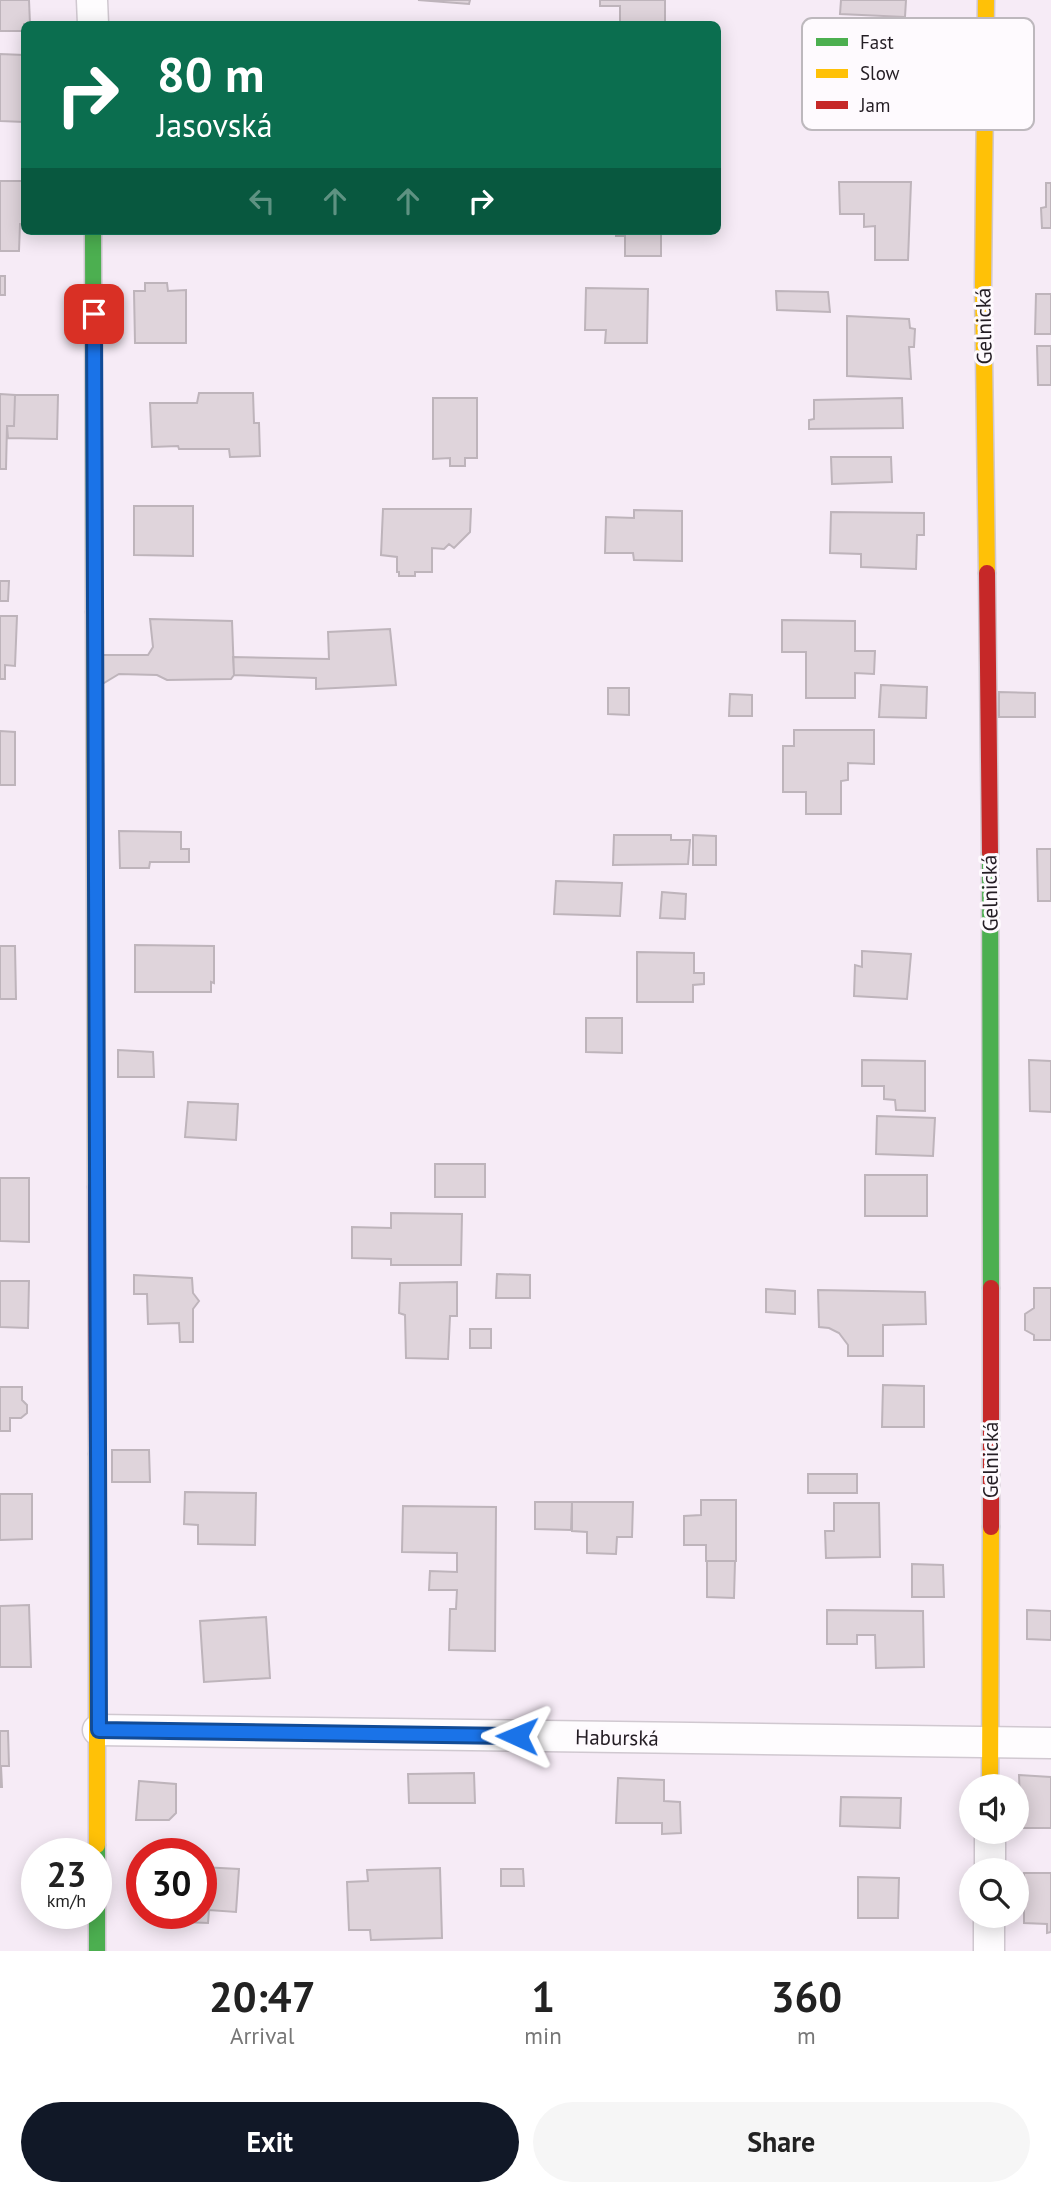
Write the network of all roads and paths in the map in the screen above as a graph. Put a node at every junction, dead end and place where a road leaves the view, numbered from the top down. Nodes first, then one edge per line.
1 (92, 0) edge
2 (986, 0) edge
3 (986, 18) edge
4 (93, 21) edge
5 (985, 130) edge
6 (93, 235) edge
7 (99, 1730) junction
8 (990, 1743) junction
9 (1051, 1743) edge
10 (990, 1774) edge
11 (989, 1928) edge
12 (97, 1951) edge
13 (989, 1951) edge

1 - 4 street
2 - 3 street, Gelnická
5 - 8 street, Gelnická
6 - 7 street
7 - 8 street, Haburská
7 - 12 street
8 - 9 street, Haburská
8 - 10 street, Gelnická
11 - 13 street

